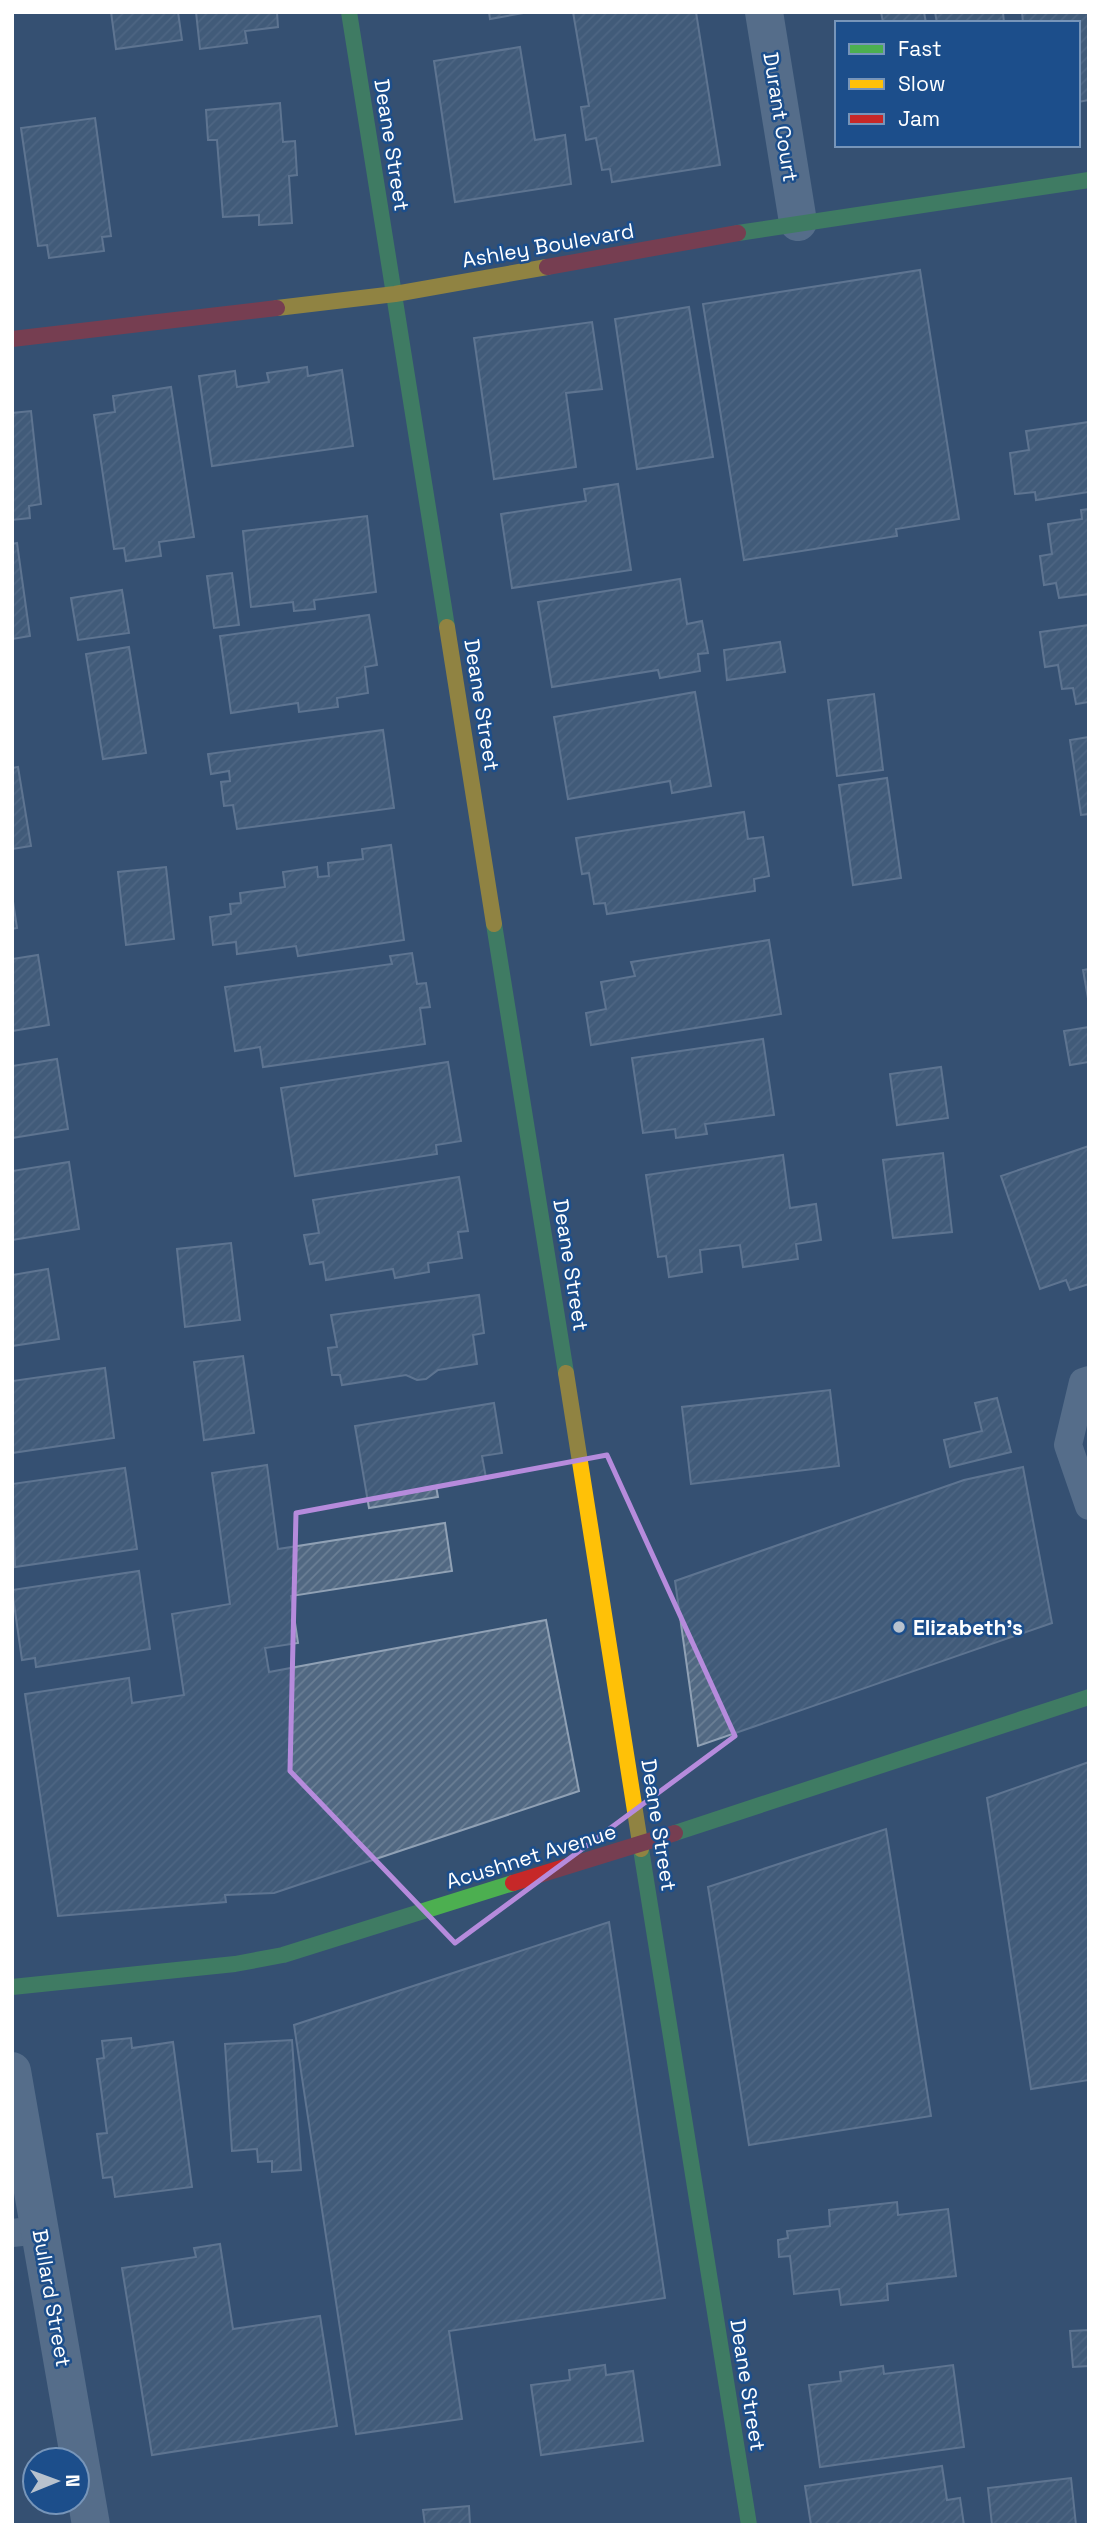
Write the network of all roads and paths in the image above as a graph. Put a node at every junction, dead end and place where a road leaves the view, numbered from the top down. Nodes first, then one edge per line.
1 (349, 12) edge
2 (764, 12) edge
3 (1089, 180) edge
4 (798, 222) junction
5 (395, 294) junction
6 (12, 340) edge
7 (1089, 1380) edge
8 (1089, 1506) edge
9 (1089, 1697) edge
10 (641, 1844) junction
11 (12, 1987) edge
12 (12, 2071) edge
13 (26, 2232) edge
14 (91, 2525) edge
15 (749, 2525) edge

1 - 5 main road, Deane Street
2 - 4 street, Durant Court
3 - 4 main road, Ashley Boulevard
4 - 5 main road, Ashley Boulevard
5 - 6 main road, Ashley Boulevard
5 - 10 main road, Deane Street
7 - 8 lane
9 - 10 main road, Acushnet Avenue
10 - 11 main road, Acushnet Avenue
10 - 15 main road, Deane Street
12 - 13 street, Bullard Street
13 - 14 street, Bullard Street

